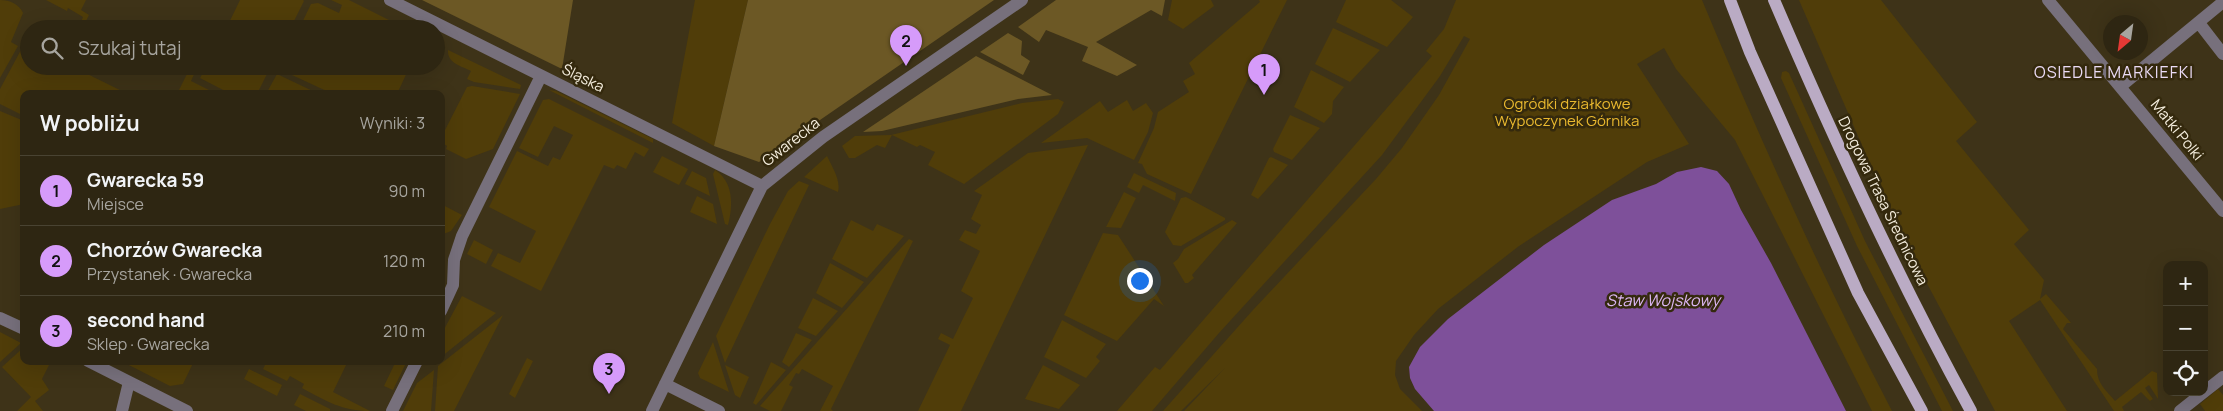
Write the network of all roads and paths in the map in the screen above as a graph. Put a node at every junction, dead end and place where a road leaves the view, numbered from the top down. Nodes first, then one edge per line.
1 (390, 0) edge
2 (1022, 0) edge
3 (1730, 0) edge
4 (1774, 0) edge
5 (2048, 0) edge
6 (2223, 2) edge
7 (430, 20) edge
8 (2199, 22) junction
9 (445, 28) edge
10 (2223, 54) edge
11 (541, 76) junction
12 (2121, 86) junction
13 (762, 186) junction
14 (2223, 211) edge
15 (445, 303) edge
16 (0, 318) edge
17 (20, 328) edge
18 (96, 365) edge
19 (415, 365) edge
20 (2223, 377) edge
21 (129, 382) junction
22 (665, 384) junction
23 (2208, 389) edge
24 (2199, 396) edge
25 (184, 409) edge
26 (122, 411) edge
27 (392, 411) edge
28 (652, 411) edge
29 (719, 411) edge
30 (1922, 411) edge
31 (1971, 411) edge
32 (2180, 411) edge

1 - 7 street, Śląska
2 - 13 street, Gwarecka
3 - 30 main road
4 - 31 main road, Drogowa Trasa Średnicowa
5 - 12 street, Matki Polki
6 - 8 street
8 - 10 street
8 - 12 street
9 - 11 street, Śląska
11 - 13 street, Śląska
11 - 15 street
12 - 14 street, Matki Polki
13 - 22 street, Gwarecka
16 - 17 street
18 - 21 street
19 - 27 street
20 - 23 street
21 - 25 street
21 - 26 street
22 - 28 street, Gwarecka
22 - 29 street
24 - 32 street

